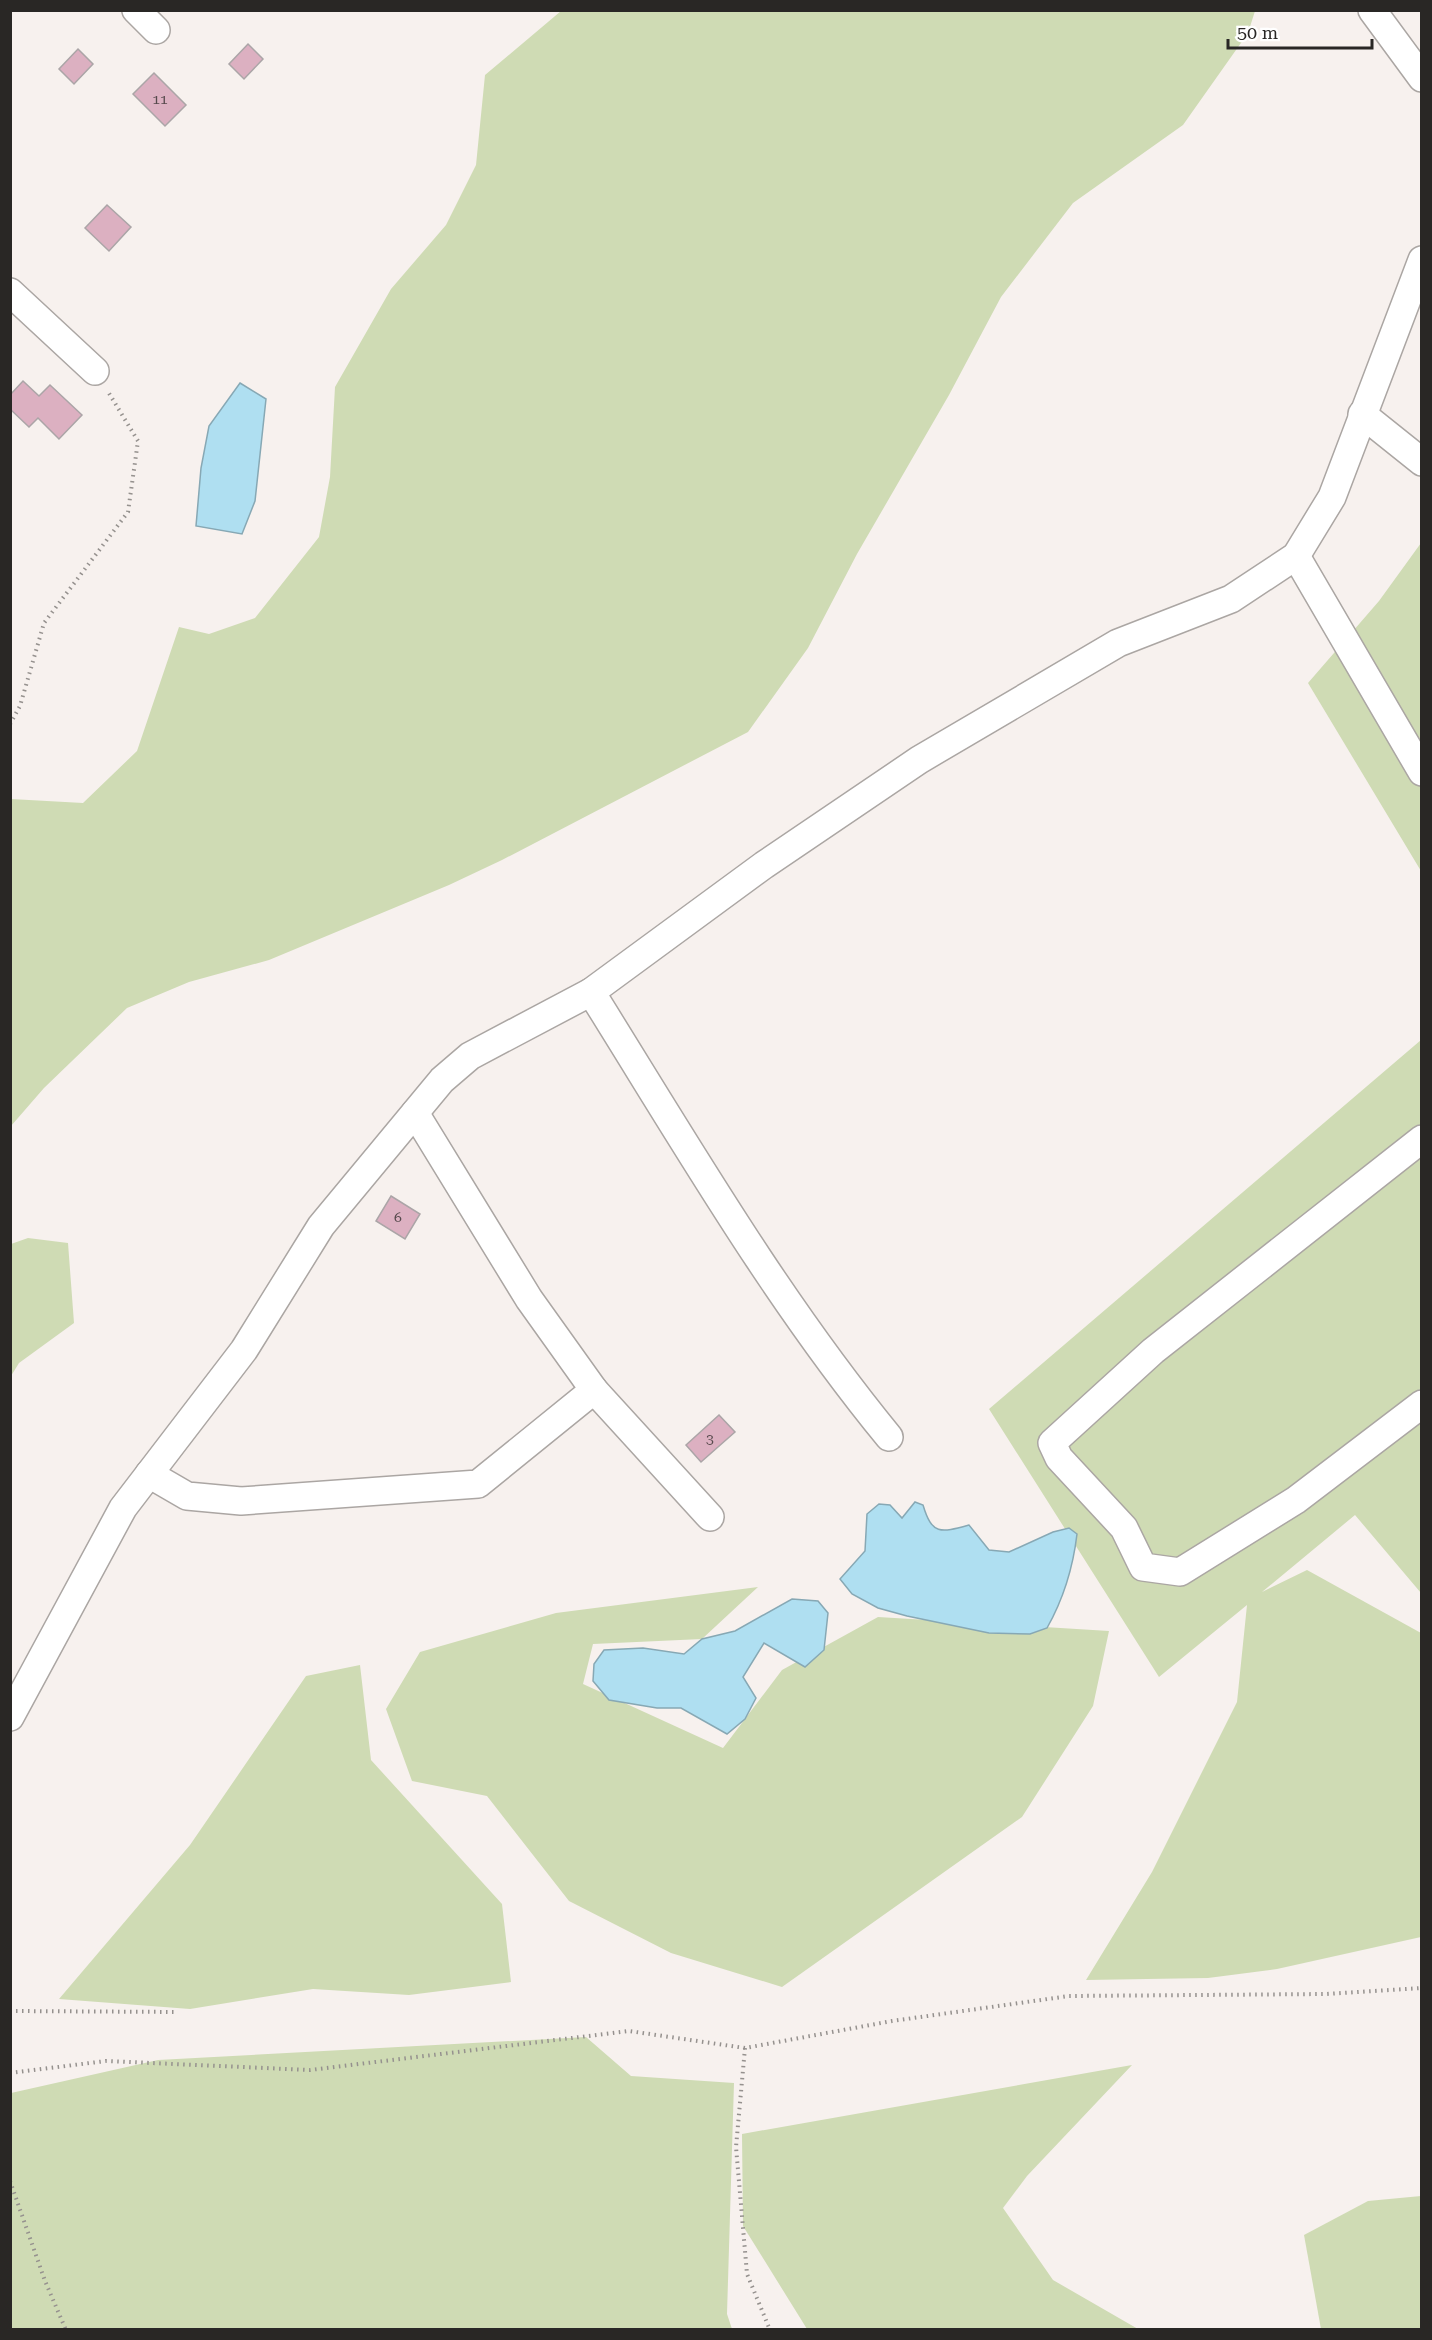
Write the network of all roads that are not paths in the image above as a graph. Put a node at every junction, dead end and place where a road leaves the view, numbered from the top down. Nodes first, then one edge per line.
1 (136, 10) edge
2 (1372, 10) edge
3 (156, 30) dead end
4 (1422, 78) edge
5 (1422, 260) edge
6 (10, 292) edge
7 (95, 371) road end
8 (1362, 414) junction
9 (1422, 462) edge
10 (1296, 556) junction
11 (1422, 772) edge
12 (591, 992) junction
13 (416, 1113) junction
14 (1422, 1139) edge
15 (594, 1390) junction
16 (1422, 1404) edge
17 (889, 1437) dead end
18 (149, 1474) junction
19 (710, 1517) dead end
20 (10, 1717) edge

1 - 3 street
2 - 4 street
5 - 8 street
6 - 7 street
8 - 9 street
8 - 10 street
10 - 11 street
10 - 12 street
12 - 13 street
12 - 17 street
13 - 15 street
13 - 18 street
14 - 16 street
15 - 18 street
15 - 19 street
18 - 20 street

